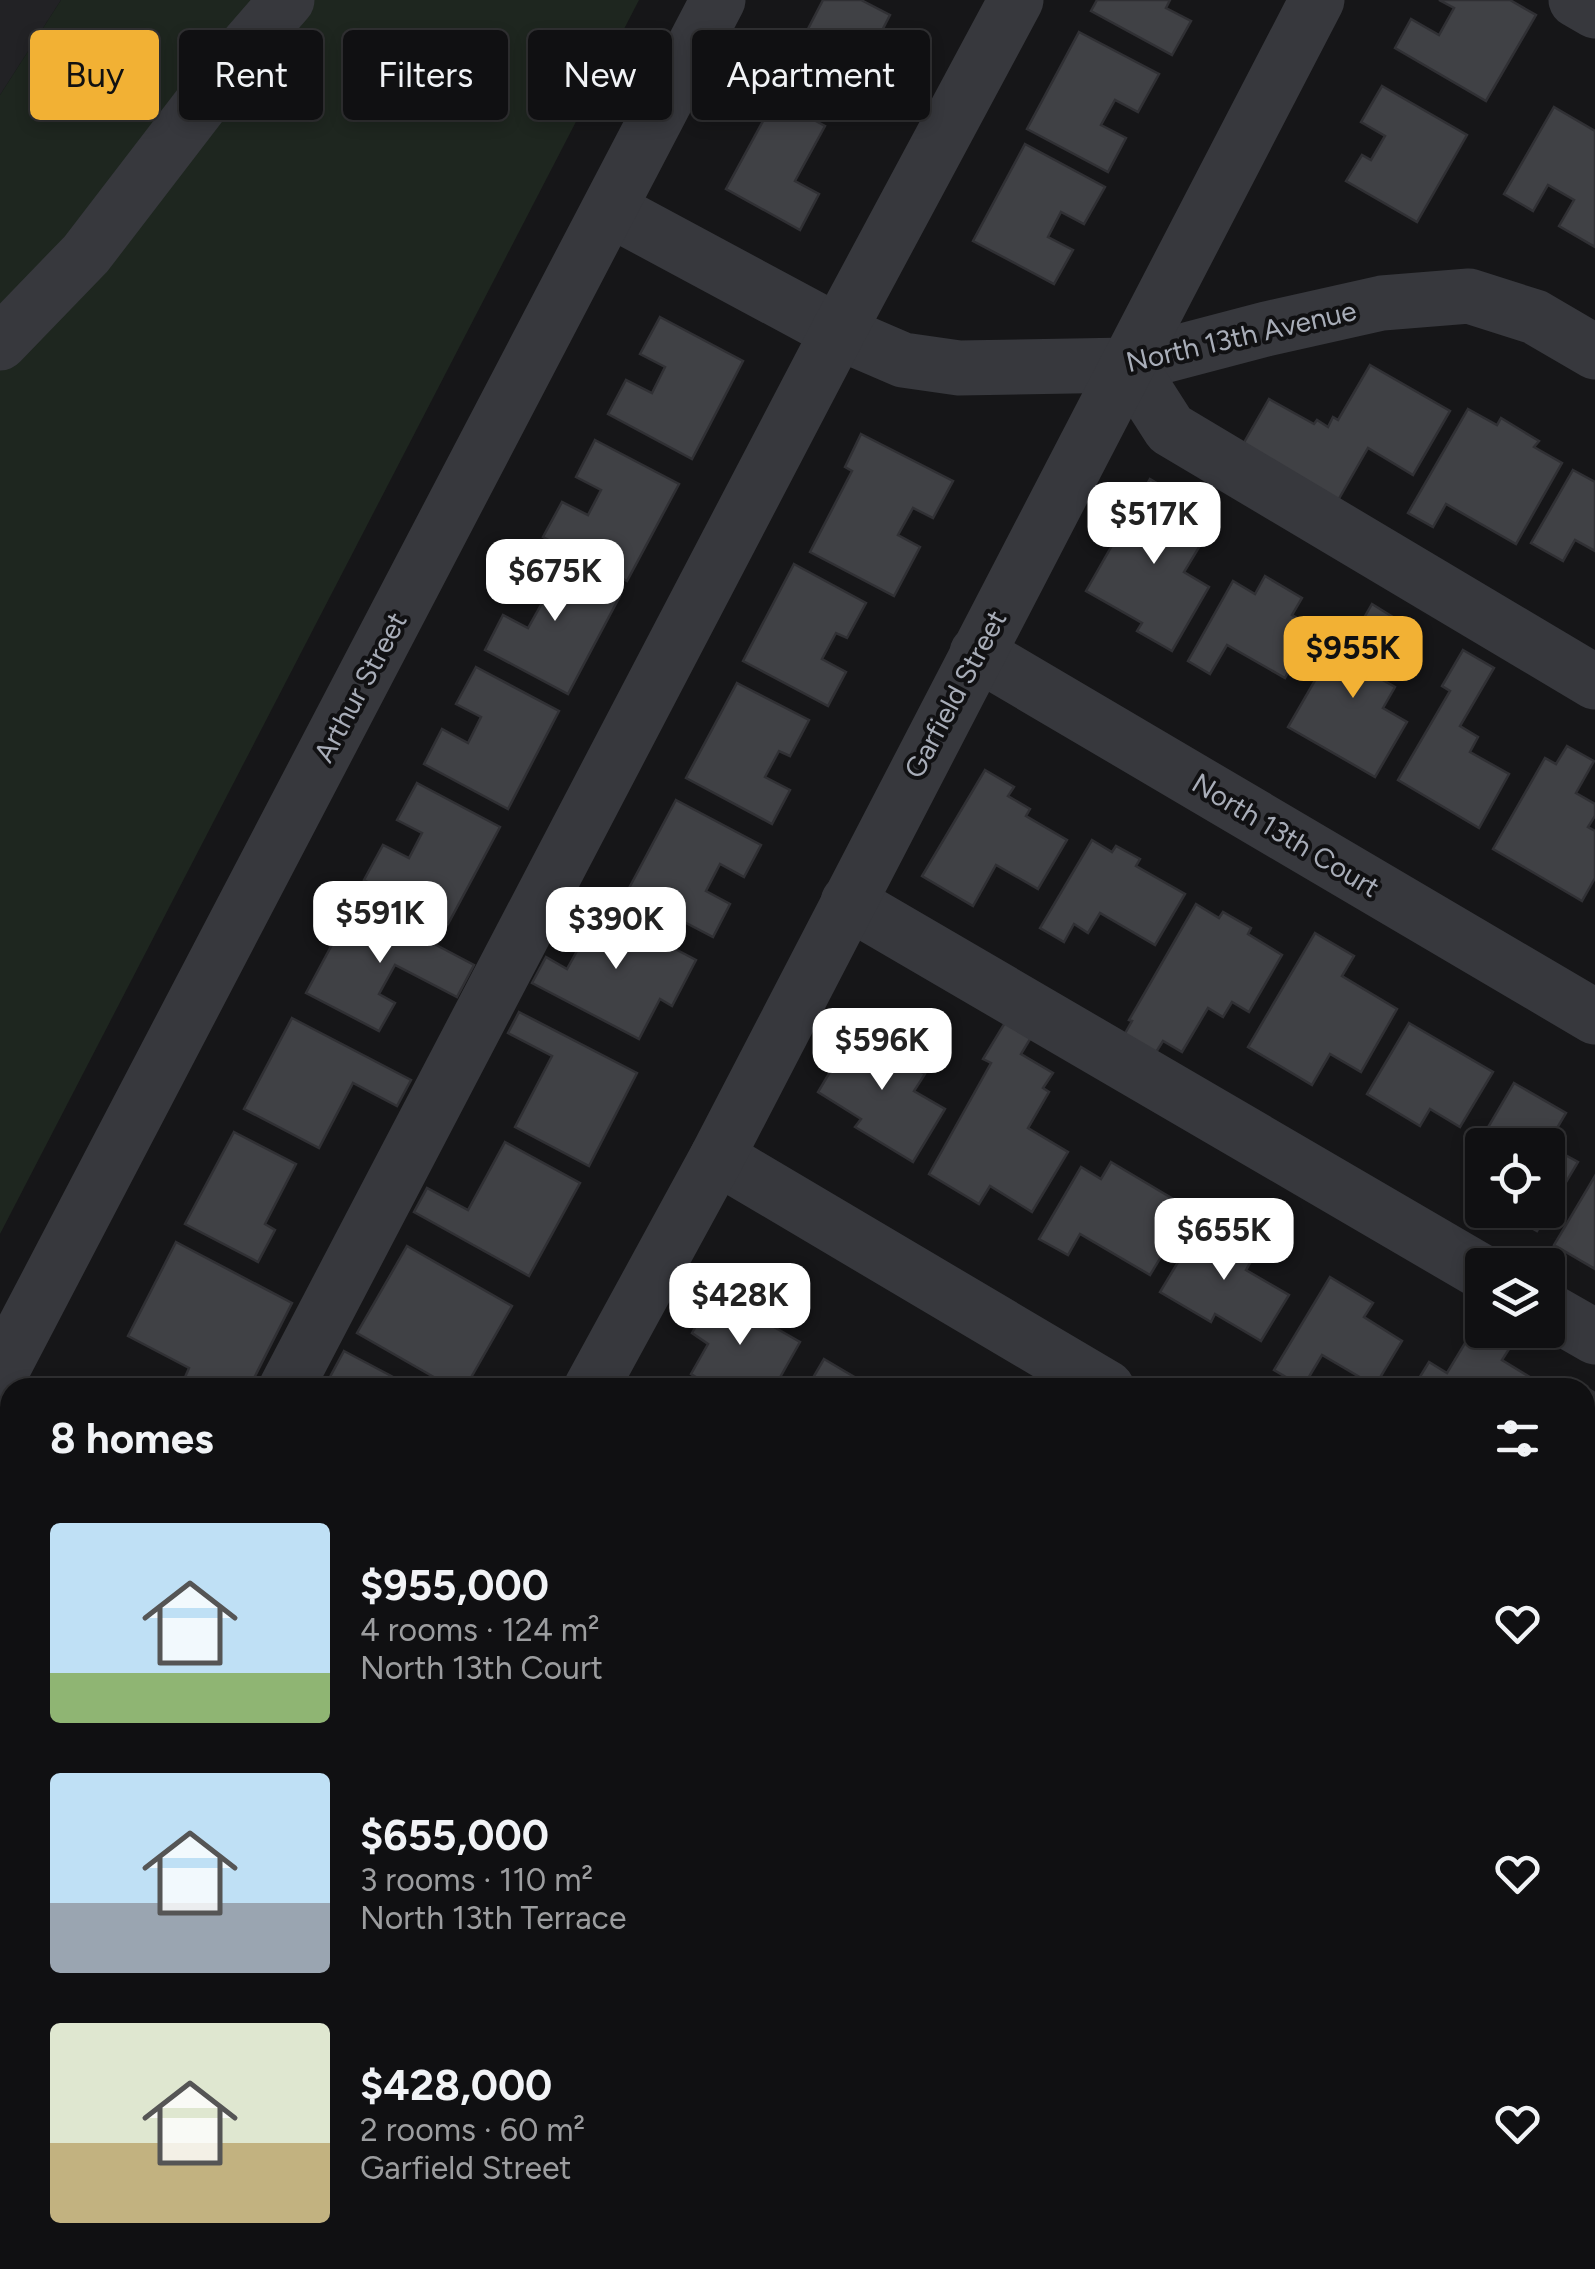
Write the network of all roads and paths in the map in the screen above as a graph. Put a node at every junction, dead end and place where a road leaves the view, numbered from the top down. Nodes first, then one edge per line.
1 (287, 0) edge
2 (718, 0) edge
3 (1016, 0) edge
4 (1317, 0) edge
5 (1576, 0) edge
6 (1595, 11) edge
7 (611, 210) junction
8 (838, 332) junction
9 (0, 343) edge
10 (1595, 352) edge
11 (1128, 365) junction
12 (977, 653) junction
13 (1595, 682) edge
14 (848, 902) junction
15 (1595, 1017) edge
16 (716, 1156) junction
17 (1465, 1262) edge
18 (1565, 1320) edge
19 (1595, 1337) edge
20 (0, 1374) edge
21 (291, 1378) edge
22 (596, 1378) edge
23 (1090, 1378) edge

1 - 9 street
2 - 7 street, Arthur Street
3 - 8 street
4 - 11 street, Garfield Street
5 - 6 street
7 - 8 street, North 13th Avenue
7 - 20 street, Arthur Street
8 - 11 street, North 13th Avenue
8 - 21 street
10 - 11 street, North 13th Avenue
11 - 12 street, Garfield Street
11 - 13 street
12 - 14 street, Garfield Street
12 - 15 street, North 13th Court
14 - 16 street, Garfield Street
14 - 17 street
16 - 22 street, Garfield Street
16 - 23 street
18 - 19 street

